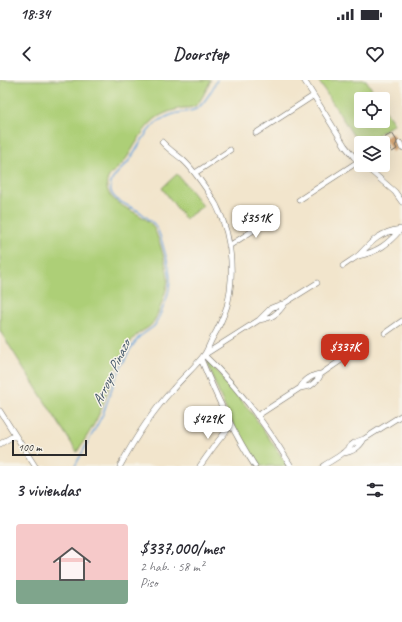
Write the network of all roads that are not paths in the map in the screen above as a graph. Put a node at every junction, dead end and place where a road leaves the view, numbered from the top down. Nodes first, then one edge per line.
1 (304, 80) edge
2 (313, 96) junction
3 (256, 134) dead end
4 (162, 142) dead end
5 (230, 150) dead end
6 (354, 156) edge
7 (354, 166) edge
8 (372, 172) edge
9 (195, 173) junction
10 (299, 200) dead end
11 (402, 202) edge
12 (274, 217) dead end
13 (401, 228) edge
14 (229, 246) junction
15 (358, 256) junction
16 (343, 266) dead end
17 (318, 283) dead end
18 (402, 321) edge
19 (385, 332) dead end
20 (359, 348) dead end
21 (202, 357) junction
22 (0, 411) edge
23 (402, 415) edge
24 (257, 416) junction
25 (231, 426) junction
26 (15, 434) junction
27 (0, 444) edge
28 (35, 466) edge
29 (120, 466) edge
30 (200, 466) edge
31 (255, 466) edge
32 (291, 466) edge
33 (323, 466) edge

1 - 2 street
2 - 3 street
2 - 6 street
4 - 9 street
5 - 9 street
7 - 10 street
8 - 11 street
9 - 14 street
12 - 14 street
13 - 15 street
13 - 15 street
14 - 21 street
15 - 16 street
17 - 21 street
18 - 19 street
20 - 24 street
21 - 24 street
21 - 25 street
21 - 29 street
22 - 26 street
23 - 33 street
24 - 32 street
25 - 30 street
25 - 31 street
26 - 27 street
26 - 28 street

